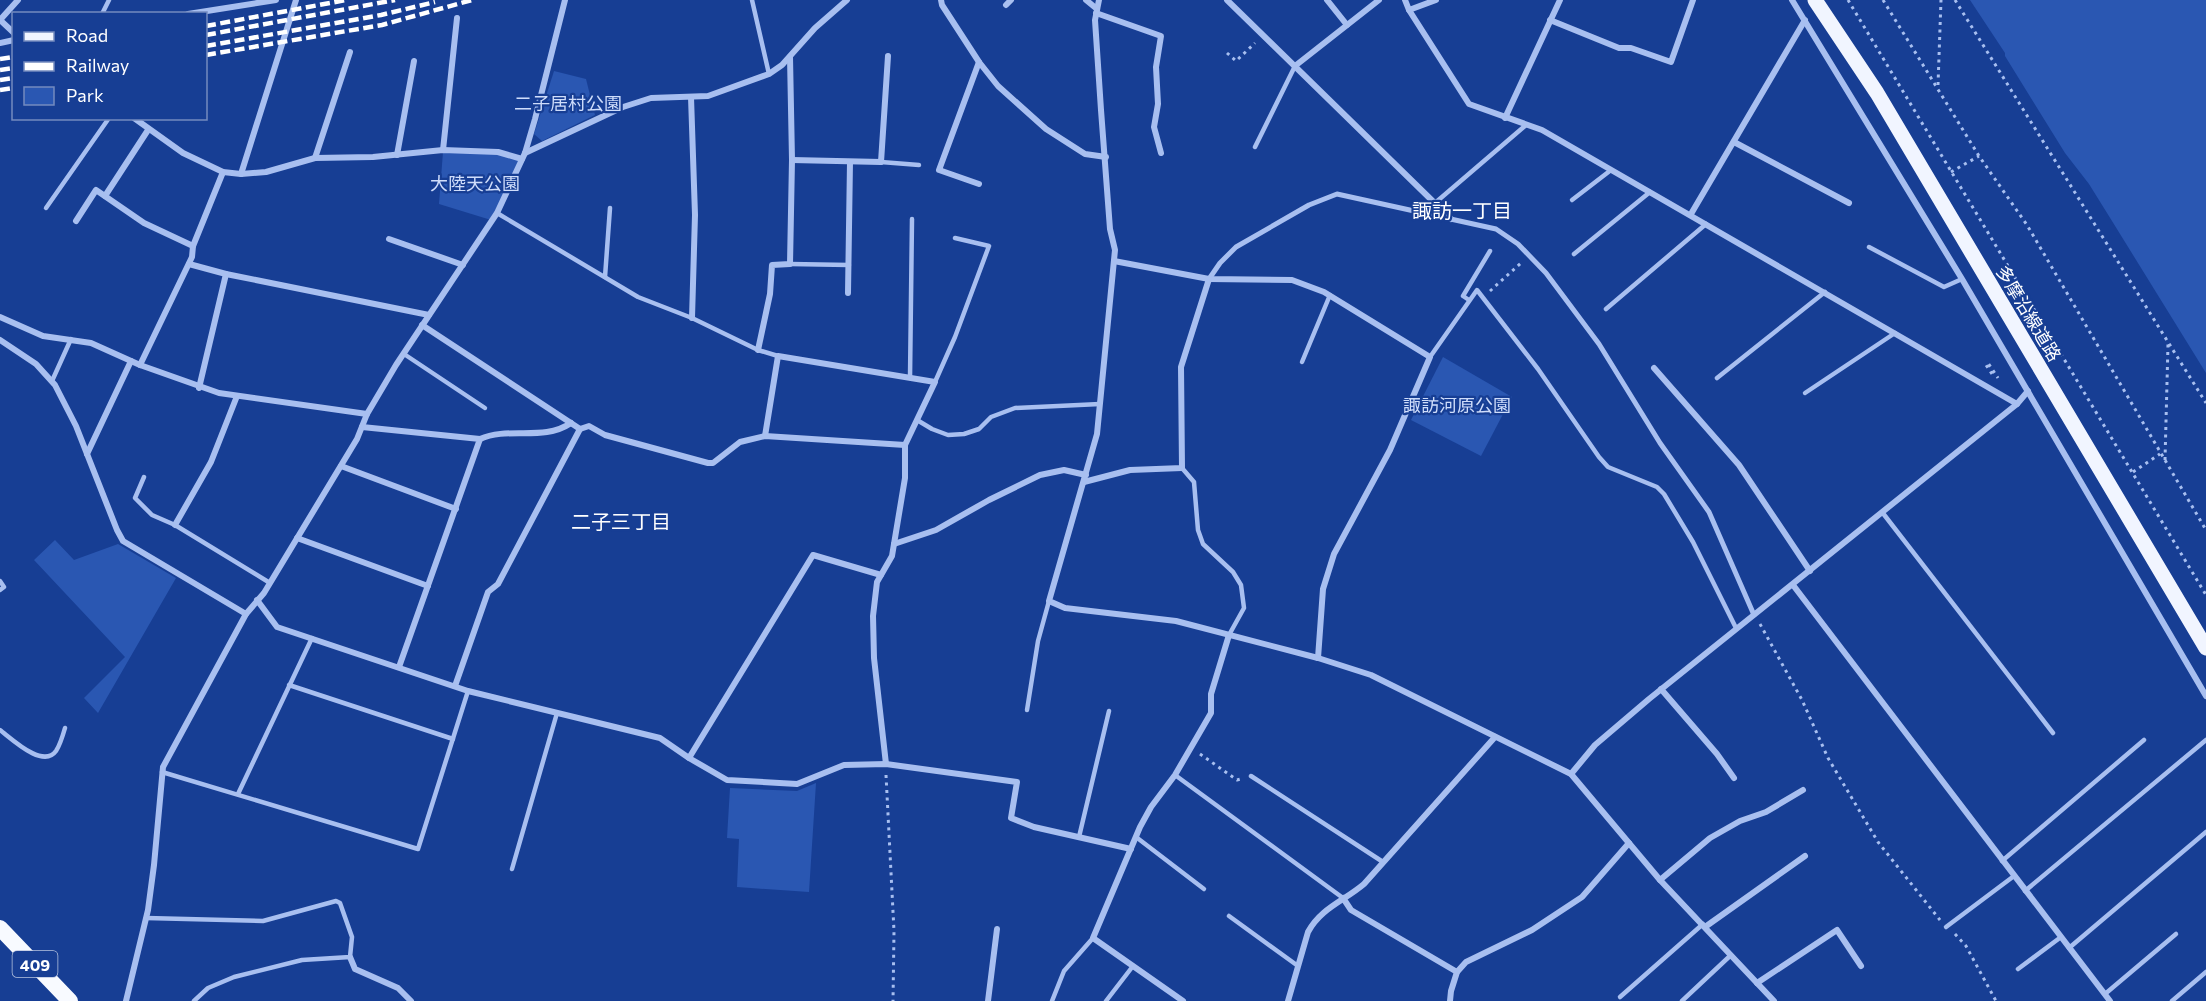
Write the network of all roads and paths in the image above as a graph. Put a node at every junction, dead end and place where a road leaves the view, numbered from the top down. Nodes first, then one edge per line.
1 (18, 0) edge
2 (276, 0) edge
3 (296, 0) edge
4 (565, 0) edge
5 (752, 0) edge
6 (847, 0) edge
7 (941, 0) edge
8 (1086, 0) edge
9 (1099, 0) edge
10 (1227, 0) edge
11 (1327, 0) edge
12 (1378, 0) edge
13 (1405, 0) edge
14 (1436, 0) edge
15 (1560, 0) edge
16 (1693, 0) edge
17 (1792, 0) edge
18 (1815, 0) edge
19 (1848, 0) edge
20 (1883, 0) edge
21 (1941, 0) edge
22 (1955, 0) edge
23 (1409, 10) junction
24 (1096, 11) junction
25 (201, 12) edge
26 (457, 18) dead end
27 (0, 20) edge
28 (1550, 20) junction
29 (1805, 20) junction
30 (1347, 24) junction
31 (12, 31) edge
32 (1263, 35) junction
33 (350, 52) dead end
34 (1227, 53) dead end
35 (888, 56) dead end
36 (790, 57) junction
37 (414, 61) dead end
38 (979, 62) junction
39 (1294, 66) junction
40 (769, 74) junction
41 (1937, 87) junction
42 (692, 97) junction
43 (1505, 118) junction
44 (108, 120) edge
45 (136, 120) edge
46 (1526, 125) junction
47 (148, 130) junction
48 (1734, 142) junction
49 (1255, 147) dead end
50 (443, 150) junction
51 (1161, 153) dead end
52 (397, 155) junction
53 (523, 156) junction
54 (1979, 156) junction
55 (1106, 157) junction
56 (315, 158) junction
57 (792, 160) junction
58 (850, 162) junction
59 (881, 162) junction
60 (920, 165) dead end
61 (1611, 170) junction
62 (224, 172) junction
63 (1951, 172) junction
64 (241, 174) junction
65 (979, 184) dead end
66 (1650, 192) junction
67 (105, 196) junction
68 (1572, 201) dead end
69 (1435, 203) junction
70 (1849, 203) dead end
71 (46, 208) dead end
72 (610, 208) dead end
73 (497, 213) junction
74 (1691, 214) junction
75 (912, 219) dead end
76 (1451, 219) junction
77 (76, 221) dead end
78 (1706, 224) junction
79 (955, 238) dead end
80 (389, 239) dead end
81 (193, 246) junction
82 (1869, 247) dead end
83 (1490, 251) dead end
84 (1574, 254) dead end
85 (1529, 255) junction
86 (1114, 261) junction
87 (189, 264) junction
88 (790, 264) junction
89 (463, 265) junction
90 (849, 265) junction
91 (226, 274) junction
92 (605, 277) junction
93 (1209, 279) junction
94 (1962, 279) junction
95 (1825, 292) junction
96 (848, 293) dead end
97 (1330, 295) junction
98 (1483, 297) junction
99 (1469, 300) junction
100 (1606, 309) dead end
101 (429, 315) junction
102 (0, 317) edge
103 (692, 318) junction
104 (422, 325) junction
105 (2044, 325) junction
106 (2037, 330) dead end
107 (1895, 333) junction
108 (71, 339) junction
109 (0, 340) edge
110 (2168, 342) junction
111 (758, 350) junction
112 (404, 354) junction
113 (778, 356) junction
114 (1430, 357) junction
115 (131, 361) junction
116 (1302, 362) dead end
117 (140, 365) junction
118 (1654, 368) dead end
119 (910, 378) junction
120 (1717, 378) dead end
121 (52, 381) junction
122 (935, 382) junction
123 (199, 388) junction
124 (2028, 391) junction
125 (1805, 393) dead end
126 (237, 396) junction
127 (2206, 403) edge
128 (1100, 404) junction
129 (2016, 404) junction
130 (485, 408) dead end
131 (368, 414) junction
132 (917, 420) junction
133 (571, 423) junction
134 (362, 427) junction
135 (580, 429) junction
136 (765, 436) junction
137 (480, 439) junction
138 (905, 445) junction
139 (87, 454) junction
140 (2160, 454) junction
141 (2165, 462) junction
142 (341, 466) junction
143 (1182, 468) junction
144 (2133, 472) junction
145 (1086, 475) junction
146 (144, 477) dead end
147 (1084, 482) junction
148 (456, 509) junction
149 (1882, 513) junction
150 (175, 525) junction
151 (2206, 530) edge
152 (297, 538) junction
153 (894, 544) junction
154 (1810, 571) junction
155 (880, 575) junction
156 (0, 581) edge
157 (270, 583) junction
158 (1793, 585) junction
159 (428, 586) junction
160 (0, 590) edge
161 (2206, 595) edge
162 (257, 600) junction
163 (1049, 602) junction
164 (246, 614) junction
165 (1754, 615) junction
166 (1736, 628) junction
167 (1229, 635) junction
168 (312, 638) junction
169 (2206, 648) edge
170 (1318, 658) junction
171 (399, 667) junction
172 (289, 686) junction
173 (455, 686) junction
174 (1661, 689) junction
175 (468, 691) junction
176 (2206, 696) edge
177 (1027, 710) dead end
178 (1109, 711) dead end
179 (557, 713) junction
180 (65, 728) dead end
181 (0, 729) edge
182 (2053, 733) dead end
183 (1496, 737) junction
184 (453, 739) junction
185 (2144, 740) dead end
186 (2206, 740) edge
187 (1191, 748) junction
188 (689, 758) junction
189 (886, 764) junction
190 (162, 772) junction
191 (1571, 774) junction
192 (1175, 775) junction
193 (1251, 776) joint
194 (1734, 778) dead end
195 (1803, 790) dead end
196 (238, 794) junction
197 (2206, 832) edge
198 (1079, 837) junction
199 (1136, 837) junction
200 (1629, 843) junction
201 (1131, 849) junction
202 (1805, 856) dead end
203 (2002, 861) junction
204 (1383, 862) junction
205 (512, 869) dead end
206 (2014, 876) junction
207 (1660, 880) junction
208 (1204, 889) dead end
209 (2025, 891) junction
210 (1342, 898) junction
211 (1229, 916) dead end
212 (146, 918) junction
213 (1703, 925) junction
214 (1946, 927) junction
215 (996, 929) dead end
216 (2176, 934) dead end
217 (2, 935) edge
218 (2061, 937) junction
219 (1093, 938) junction
220 (2069, 948) junction
221 (1731, 955) junction
222 (350, 957) junction
223 (1133, 966) junction
224 (1298, 966) junction
225 (1861, 966) dead end
226 (2018, 969) dead end
227 (1457, 972) junction
228 (2206, 972) edge
229 (1757, 983) junction
230 (2105, 994) junction
231 (1620, 997) dead end
232 (70, 1001) edge
233 (126, 1001) edge
234 (195, 1001) edge
235 (411, 1001) edge
236 (893, 1001) edge
237 (988, 1001) edge
238 (1052, 1001) edge
239 (1106, 1001) edge
240 (1183, 1001) edge
241 (1288, 1001) edge
242 (1450, 1001) edge
243 (1682, 1001) edge
244 (1774, 1001) edge
245 (1996, 1001) edge
246 (2110, 1001) edge
247 (2172, 1001) edge

1 - 27 street
2 - 25 street
3 - 64 street
4 - 53 street
5 - 40 lane
6 - 36 street
7 - 38 street
8 - 24 street
9 - 24 street
10 - 32 street
11 - 30 street
12 - 30 street
13 - 23 street
14 - 23 street
15 - 28 street
16 - 28 street
17 - 29 street
18 - 169 main road, 多摩沿線道路
19 - 63 path
20 - 41 path
21 - 41 path
22 - 110 path
23 - 43 street
24 - 51 street
24 - 55 street
26 - 50 street
27 - 31 street
28 - 43 street
29 - 48 street
29 - 94 street
30 - 39 street
32 - 34 path
32 - 39 street
33 - 56 street
35 - 59 street
36 - 40 street
36 - 57 street
37 - 52 street
38 - 55 street
38 - 65 street
39 - 49 lane
39 - 69 street
40 - 42 street
41 - 54 path
42 - 53 street
42 - 103 street
43 - 46 street
44 - 71 lane
45 - 47 street
46 - 61 street
46 - 69 lane
47 - 62 street
47 - 67 street
48 - 70 street
48 - 74 street
50 - 52 street
50 - 53 street
52 - 56 street
53 - 73 street
54 - 63 path
54 - 140 path
55 - 86 street
56 - 64 street
57 - 58 street
57 - 88 street
58 - 59 street
58 - 90 street
59 - 60 lane
61 - 66 street
61 - 68 lane
62 - 64 street
62 - 81 street
63 - 105 path
66 - 74 street
66 - 84 lane
67 - 77 street
67 - 81 street
69 - 76 street
72 - 92 lane
73 - 89 street
73 - 92 lane
74 - 78 street
75 - 119 lane
76 - 85 street
76 - 93 street
78 - 95 street
78 - 100 lane
79 - 122 lane
80 - 89 street
81 - 87 street
82 - 94 lane
83 - 99 lane
85 - 98 path
85 - 165 street
86 - 93 street
86 - 128 street
87 - 91 street
87 - 117 street
88 - 90 lane
88 - 111 street
89 - 101 street
90 - 96 street
91 - 101 street
91 - 123 street
92 - 103 lane
93 - 97 street
93 - 143 street
94 - 124 street
95 - 107 street
95 - 120 lane
97 - 114 street
97 - 116 lane
98 - 99 lane
98 - 166 lane
99 - 114 lane
101 - 104 street
102 - 108 street
103 - 111 lane
104 - 112 street
104 - 133 street
105 - 106 path
105 - 144 path
107 - 125 lane
107 - 129 street
108 - 115 street
108 - 121 lane
109 - 121 street
110 - 127 path
110 - 141 path
111 - 113 lane
112 - 130 lane
112 - 131 street
113 - 119 street
113 - 136 street
114 - 170 street
115 - 117 street
115 - 139 street
117 - 123 street
118 - 154 street
119 - 122 street
121 - 139 street
122 - 132 street
123 - 126 street
124 - 129 street
124 - 176 street
126 - 131 street
126 - 150 street
128 - 132 lane
128 - 145 street
129 - 149 street
131 - 134 street
132 - 138 street
133 - 135 street
133 - 137 street
134 - 137 street
134 - 142 street
135 - 136 street
135 - 173 street
136 - 138 street
137 - 148 street
138 - 153 street
139 - 164 street
140 - 141 path
140 - 144 path
141 - 151 path
142 - 148 street
142 - 152 street
143 - 147 street
143 - 167 lane
144 - 161 path
145 - 147 street
145 - 153 street
146 - 150 lane
147 - 163 street
148 - 159 street
149 - 154 street
149 - 182 lane
150 - 157 lane
152 - 157 street
152 - 159 street
153 - 155 street
154 - 158 street
155 - 188 street
155 - 189 street
156 - 160 lane
157 - 162 street
158 - 165 street
158 - 203 street
159 - 171 street
162 - 164 street
162 - 168 street
163 - 167 street
163 - 177 lane
164 - 190 street
165 - 166 street
165 - 214 path
166 - 174 street
167 - 170 street
167 - 187 street
168 - 171 street
168 - 172 lane
170 - 183 street
171 - 173 street
172 - 184 lane
172 - 196 lane
173 - 175 street
174 - 191 street
174 - 194 street
175 - 179 street
175 - 184 lane
178 - 198 lane
179 - 188 street
179 - 205 lane
180 - 181 lane
183 - 191 street
183 - 204 street
184 - 196 lane
185 - 203 lane
186 - 209 lane
187 - 192 street
187 - 193 path
188 - 189 street
189 - 198 street
189 - 236 path
190 - 196 lane
190 - 212 street
191 - 200 street
192 - 199 street
192 - 210 lane
193 - 204 lane
195 - 207 street
197 - 220 lane
198 - 201 street
199 - 201 street
199 - 208 lane
200 - 207 street
200 - 227 street
201 - 219 street
202 - 213 street
203 - 206 street
204 - 210 street
206 - 209 street
206 - 214 lane
207 - 213 street
209 - 218 street
210 - 224 street
210 - 227 street
211 - 224 lane
212 - 222 lane
212 - 233 street
213 - 221 street
213 - 231 lane
214 - 245 path
215 - 237 street
216 - 230 lane
217 - 232 highway, 409
218 - 220 street
218 - 226 lane
219 - 223 street
219 - 238 lane
220 - 230 street
221 - 229 street
221 - 243 lane
222 - 234 lane
222 - 235 street
223 - 239 lane
223 - 240 street
224 - 241 street
225 - 229 street
227 - 242 street
228 - 247 lane
229 - 244 street
230 - 246 street

